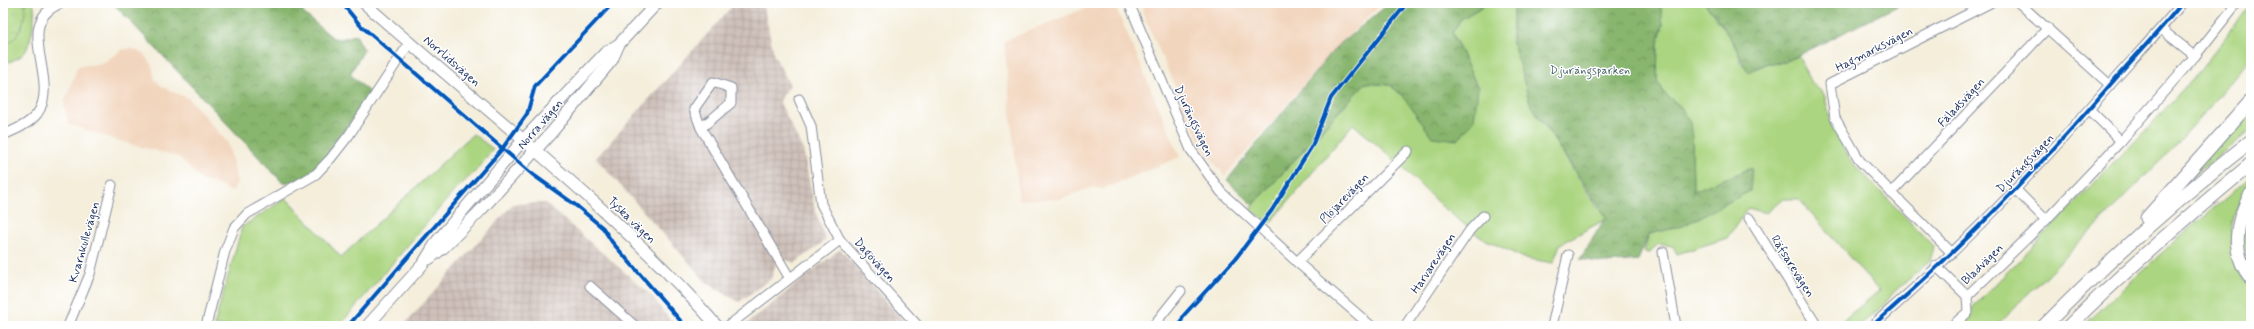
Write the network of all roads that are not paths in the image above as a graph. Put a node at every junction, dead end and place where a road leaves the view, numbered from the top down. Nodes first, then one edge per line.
1 (62, 3) edge
2 (364, 3) edge
3 (657, 3) edge
4 (1129, 3) edge
5 (1990, 3) edge
6 (2019, 3) edge
7 (2182, 3) edge
8 (2236, 3) edge
9 (2048, 28) junction
10 (2161, 29) junction
11 (410, 42) junction
12 (619, 44) junction
13 (2196, 56) junction
14 (2110, 85) junction
15 (799, 99) dead end
16 (2251, 101) edge
17 (2090, 110) junction
18 (701, 128) junction
19 (3, 135) edge
20 (524, 140) junction
21 (2121, 141) junction
22 (2251, 141) edge
23 (535, 150) junction
24 (1408, 151) dead end
25 (2251, 164) edge
26 (112, 185) dead end
27 (2014, 189) junction
28 (1891, 193) junction
29 (2251, 194) edge
30 (1483, 216) dead end
31 (1749, 218) dead end
32 (2046, 220) junction
33 (840, 240) junction
34 (1663, 252) dead end
35 (1951, 252) junction
36 (1568, 255) dead end
37 (1297, 262) junction
38 (423, 264) junction
39 (1936, 266) junction
40 (2094, 276) junction
41 (789, 277) junction
42 (2251, 278) edge
43 (590, 286) dead end
44 (1181, 291) dead end
45 (1966, 296) junction
46 (68, 326) edge
47 (206, 326) edge
48 (367, 326) edge
49 (635, 326) edge
50 (717, 326) edge
51 (728, 326) edge
52 (918, 326) edge
53 (1153, 326) edge
54 (1371, 326) edge
55 (1406, 326) edge
56 (1552, 326) edge
57 (1676, 326) edge
58 (1817, 326) edge
59 (1872, 326) edge
60 (1952, 326) edge
61 (2044, 326) edge
62 (2069, 326) edge

1 - 19 street
2 - 11 main road, Norrlidsvägen
3 - 12 main road, Norra vägen
4 - 37 street, Djurängsvägen
5 - 28 street, Hagmarksvägen
6 - 9 street
7 - 10 street, Djurängsvägen
8 - 13 street, Bladvägen
9 - 14 street
9 - 28 street, Fäladsvägen
10 - 13 street
10 - 14 street, Djurängsvägen
11 - 20 main road, Norrlidsvägen
11 - 47 street
12 - 20 main road, Norra vägen
12 - 23 main road, Norra vägen
13 - 21 street, Bladvägen
14 - 17 street, Djurängsvägen
15 - 33 street
16 - 40 highway
17 - 21 street
17 - 27 street, Djurängsvägen
18 - 18 street
18 - 41 street
20 - 23 main road, Tyska vägen
20 - 38 main road, Norra vägen
21 - 32 street, Bladvägen
22 - 40 highway
23 - 38 main road, Norra vägen
23 - 50 main road, Tyska vägen
24 - 37 street, Plöjarevägen
25 - 62 highway
26 - 46 street, Kvarnkullevägen
27 - 32 street
27 - 35 street, Djurängsvägen
28 - 35 street, Hagmarksvägen
29 - 42 highway
30 - 55 street, Harvarevägen
31 - 58 street, Räfsarevägen
32 - 45 street, Bladvägen
33 - 41 street, Dagövägen
33 - 52 street, Dagövägen
34 - 57 street
35 - 39 street, Djurängsvägen
36 - 56 street
37 - 54 street, Djurängsvägen
38 - 48 main road, Norra vägen
39 - 45 street, Bladvägen
39 - 59 street, Djurängsvägen
40 - 61 highway
41 - 51 street, Dagövägen
43 - 49 street
44 - 53 street
45 - 60 street

